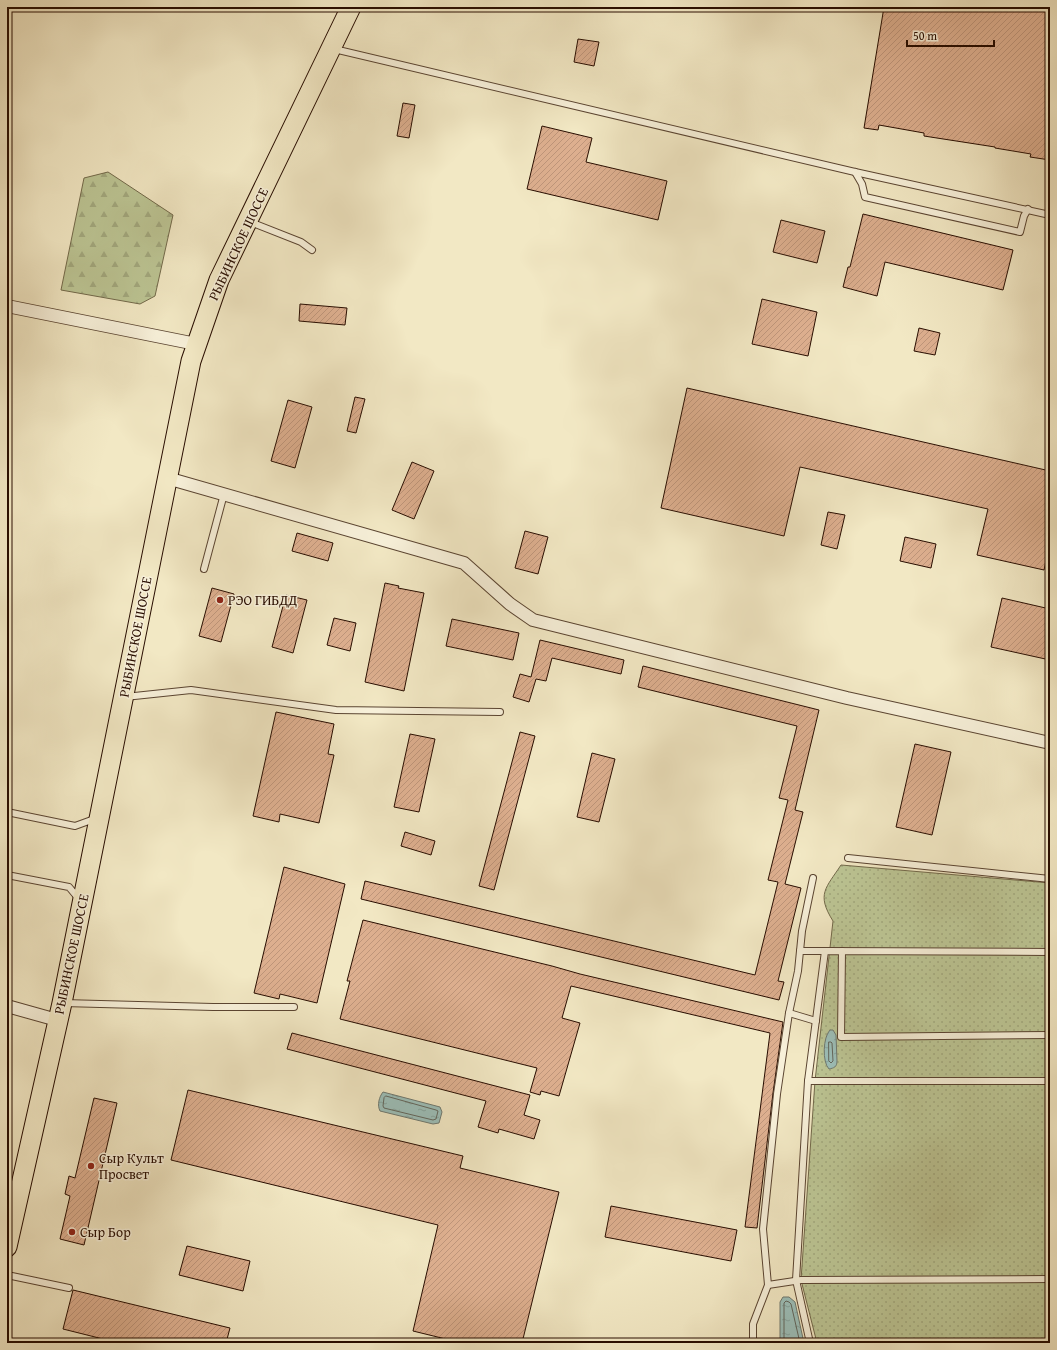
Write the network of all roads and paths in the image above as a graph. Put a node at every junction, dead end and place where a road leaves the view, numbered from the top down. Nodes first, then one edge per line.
1 (351, 7) edge
2 (332, 49) junction
3 (855, 172) junction
4 (1028, 209) junction
5 (1050, 215) edge
6 (246, 221) junction
7 (312, 250) dead end
8 (7, 306) edge
9 (196, 344) junction
10 (167, 478) junction
11 (224, 494) junction
12 (204, 570) dead end
13 (123, 697) junction
14 (500, 712) dead end
15 (1050, 743) edge
16 (7, 812) edge
17 (100, 816) junction
18 (848, 858) dead end
19 (7, 875) edge
20 (813, 878) dead end
21 (1050, 879) edge
22 (82, 903) junction
23 (800, 951) junction
24 (825, 951) junction
25 (842, 951) junction
26 (1050, 952) edge
27 (7, 1006) edge
28 (294, 1007) dead end
29 (60, 1012) junction
30 (789, 1013) junction
31 (816, 1020) junction
32 (1050, 1035) edge
33 (808, 1081) junction
34 (1050, 1081) edge
35 (7, 1248) edge
36 (7, 1275) edge
37 (1050, 1279) edge
38 (796, 1280) junction
39 (768, 1285) junction
40 (69, 1288) dead end
41 (753, 1343) edge
42 (810, 1343) edge

1 - 2 main road, РЫБИНСКОЕ ШОССЕ
2 - 3 lane
2 - 6 main road, РЫБИНСКОЕ ШОССЕ
3 - 4 lane
3 - 4 lane
4 - 5 lane
6 - 7 lane
6 - 9 main road, РЫБИНСКОЕ ШОССЕ
8 - 9 street
9 - 10 main road, РЫБИНСКОЕ ШОССЕ
10 - 11 street
10 - 13 main road, РЫБИНСКОЕ ШОССЕ
11 - 12 lane
11 - 15 street
13 - 14 lane
13 - 17 main road, РЫБИНСКОЕ ШОССЕ
16 - 17 lane
17 - 22 main road, РЫБИНСКОЕ ШОССЕ
18 - 21 lane
19 - 22 lane
20 - 23 lane
22 - 29 main road, РЫБИНСКОЕ ШОССЕ
23 - 24 lane
23 - 30 lane
24 - 25 lane
24 - 31 lane
25 - 26 lane
25 - 32 lane
27 - 29 street
28 - 29 lane
29 - 35 main road, РЫБИНСКОЕ ШОССЕ
30 - 31 lane
30 - 39 lane
31 - 33 lane
33 - 34 lane
33 - 38 lane
36 - 40 lane
37 - 38 lane
38 - 39 lane
38 - 42 lane
39 - 41 lane

